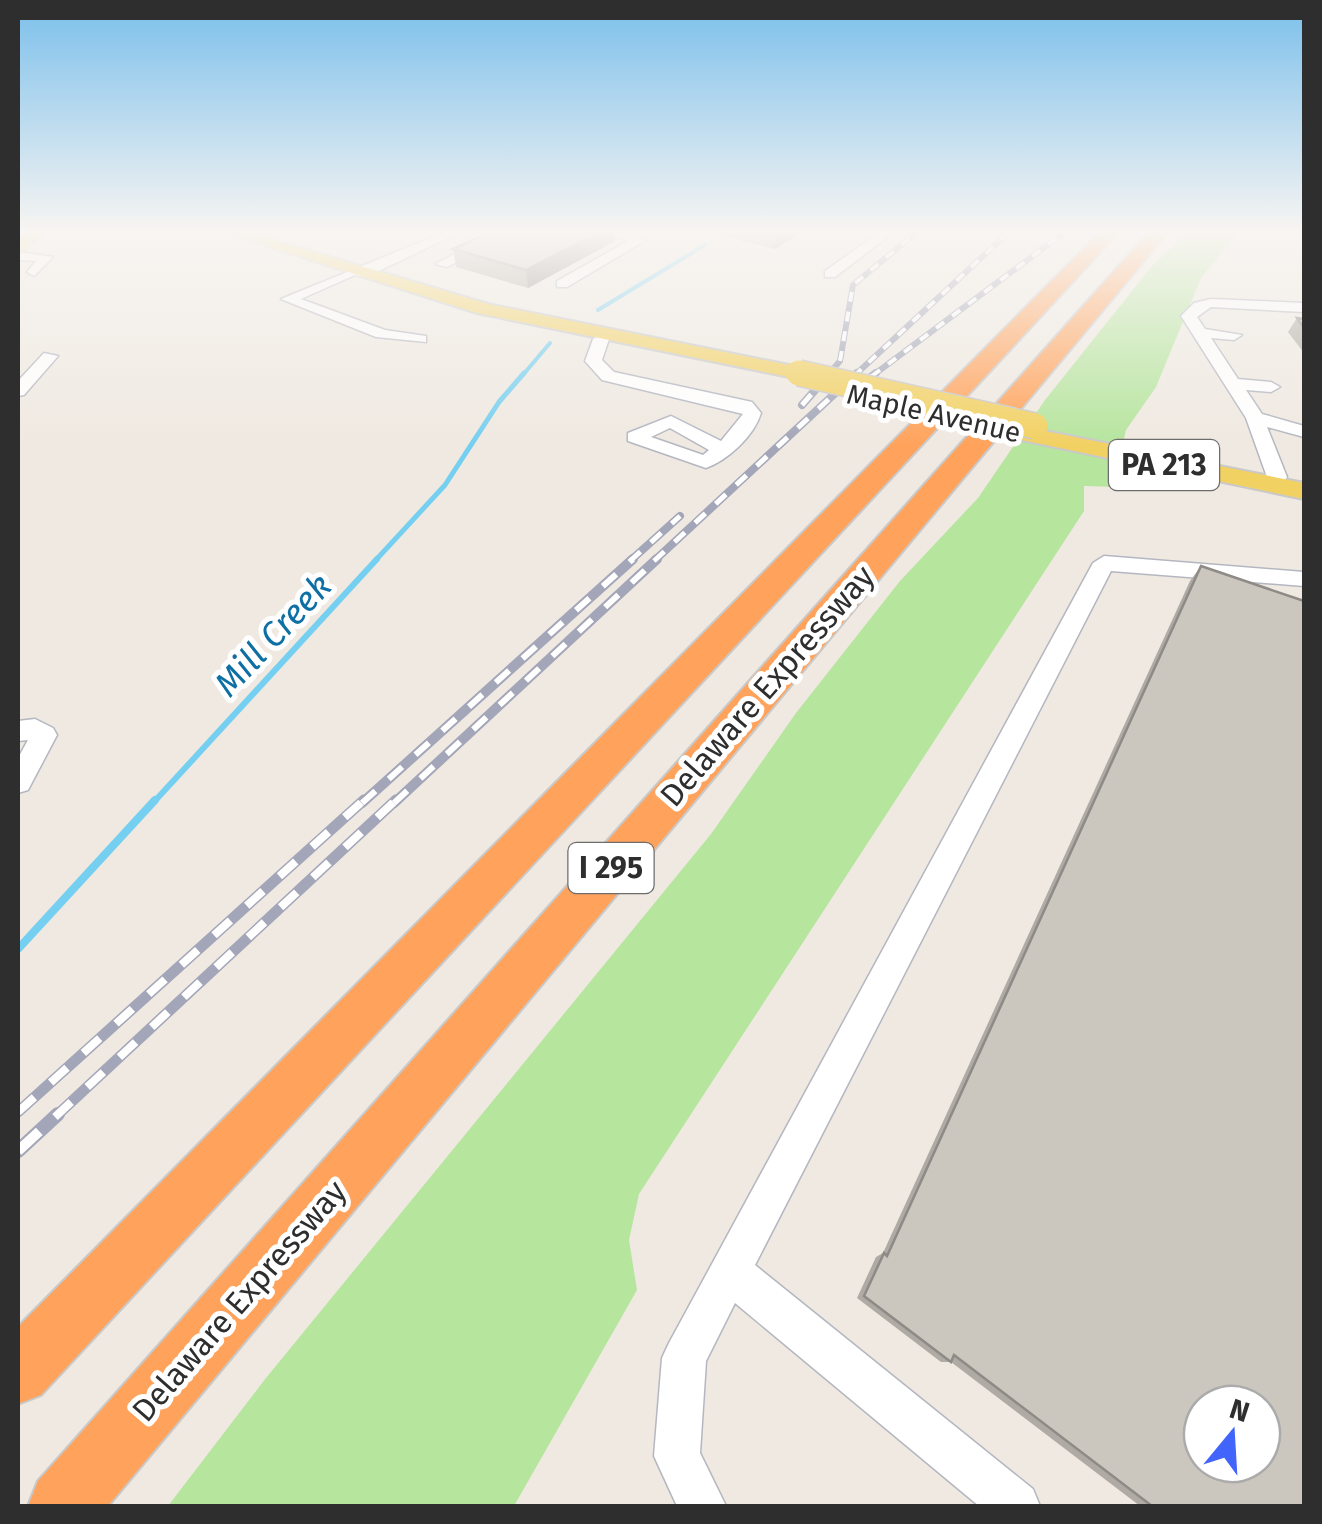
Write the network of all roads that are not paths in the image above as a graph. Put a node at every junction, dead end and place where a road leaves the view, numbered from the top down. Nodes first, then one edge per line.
1 (297, 303) edge
2 (474, 303) edge
3 (1042, 303) edge
4 (1099, 303) edge
5 (1222, 303) edge
6 (1247, 303) edge
7 (1304, 307) edge
8 (566, 327) junction
9 (1200, 333) junction
10 (1234, 335) dead end
11 (420, 339) dead end
12 (601, 339) junction
13 (50, 356) dead end
14 (789, 376) junction
15 (1234, 384) junction
16 (1271, 387) dead end
17 (18, 391) edge
18 (1256, 418) junction
19 (1030, 430) junction
20 (1304, 431) edge
21 (721, 449) dead end
22 (1276, 477) junction
23 (1304, 482) edge
24 (1304, 492) edge
25 (1246, 574) junction
26 (1304, 579) edge
27 (1304, 605) edge
28 (18, 730) edge
29 (18, 782) edge
30 (729, 1271) junction
31 (18, 1372) edge
32 (63, 1506) edge
33 (702, 1506) edge
34 (1016, 1506) edge

1 - 11 street
2 - 8 main road, Maple Avenue / PA 213
3 - 31 highway, Delaware Expressway / I 295
4 - 32 highway, Delaware Expressway / I 295
5 - 9 street
6 - 7 street
8 - 12 main road, Maple Avenue / PA 213
8 - 14 main road, Maple Avenue / PA 213
9 - 10 street
9 - 15 street
12 - 14 main road, Maple Avenue / PA 213
12 - 21 street
13 - 17 street
14 - 19 main road, Maple Avenue / PA 213
15 - 16 street
15 - 18 street
18 - 20 street
18 - 22 street
19 - 22 main road, Maple Avenue / PA 213
19 - 24 main road, Maple Avenue / PA 213
22 - 23 main road, Maple Avenue / PA 213
25 - 26 street
25 - 27 street
25 - 30 street
28 - 29 street
30 - 33 street
30 - 34 street

